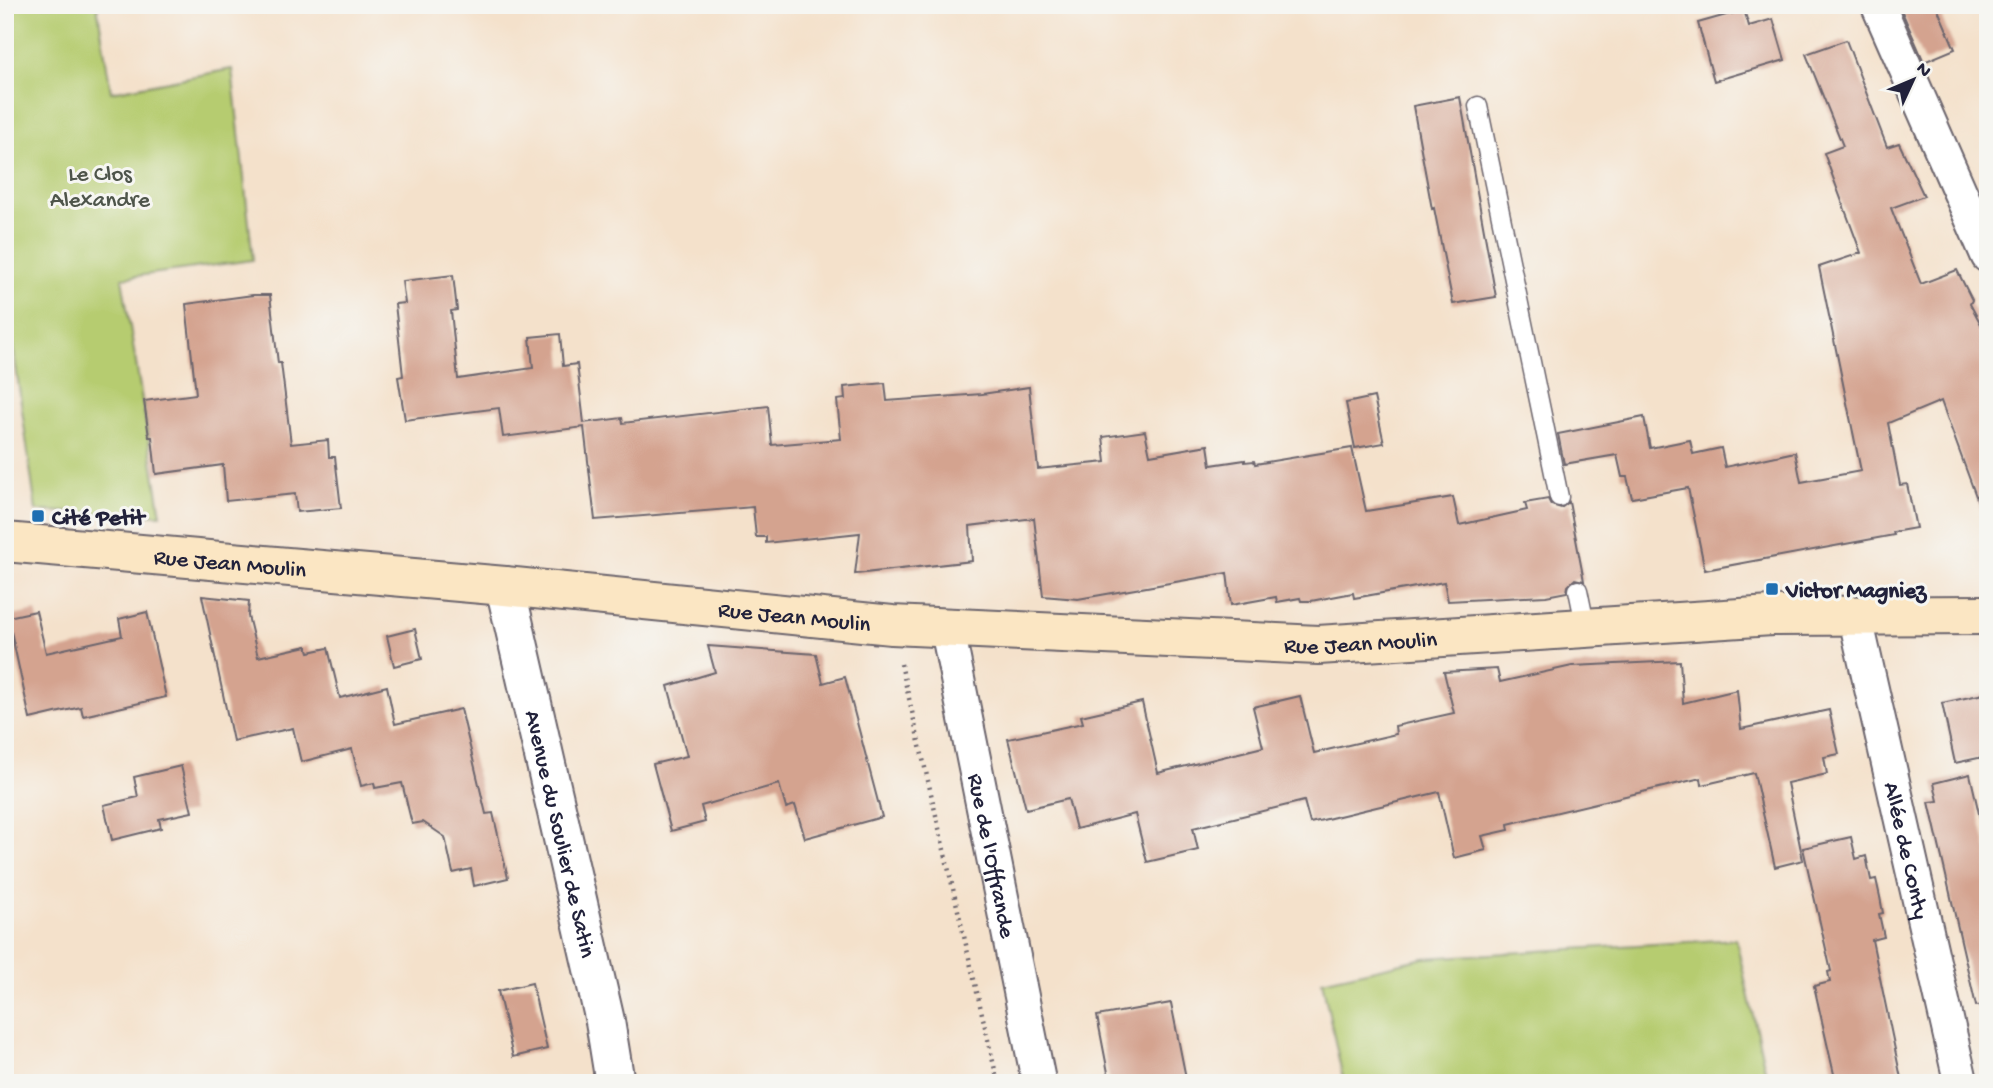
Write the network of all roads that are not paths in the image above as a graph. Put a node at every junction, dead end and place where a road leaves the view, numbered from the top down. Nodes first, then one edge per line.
1 (1878, 5) edge
2 (1478, 106) dead end
3 (1988, 256) edge
4 (1559, 497) dead end
5 (5, 542) edge
6 (505, 586) junction
7 (1578, 590) dead end
8 (1988, 614) edge
9 (1855, 616) junction
10 (947, 627) junction
11 (1586, 629) junction
12 (615, 1083) edge
13 (1039, 1083) edge
14 (1961, 1083) edge

1 - 3 street
2 - 4 lane
5 - 6 main road, Rue Jean Moulin
6 - 10 main road, Rue Jean Moulin
6 - 12 street, Avenue du Soulier de Satin
7 - 11 lane
8 - 9 main road, Rue Jean Moulin
9 - 11 main road, Rue Jean Moulin
9 - 14 street, Allée de Conty
10 - 11 main road, Rue Jean Moulin
10 - 13 street, Rue de l'Offrande

